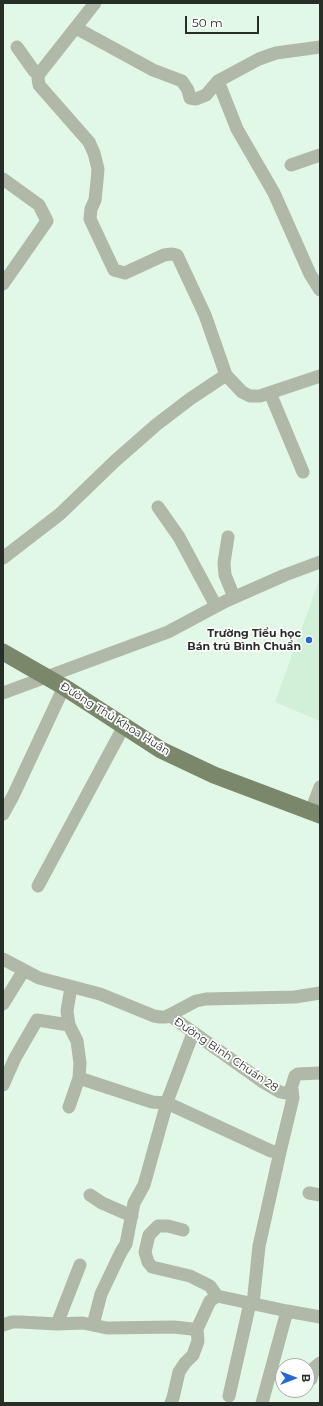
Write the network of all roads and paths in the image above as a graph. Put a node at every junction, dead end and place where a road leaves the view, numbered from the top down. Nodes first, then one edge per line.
1 (95, 3) edge
2 (76, 28) junction
3 (17, 47) dead end
4 (320, 47) edge
5 (38, 74) junction
6 (218, 81) junction
7 (320, 155) edge
8 (291, 165) dead end
9 (3, 179) edge
10 (3, 284) edge
11 (320, 290) edge
12 (226, 375) junction
13 (319, 379) edge
14 (270, 393) junction
15 (303, 472) dead end
16 (158, 507) dead end
17 (228, 537) dead end
18 (3, 558) edge
19 (320, 562) edge
20 (234, 597) junction
21 (216, 606) junction
22 (3, 652) edge
23 (46, 677) junction
24 (64, 687) junction
25 (3, 693) edge
26 (124, 726) junction
27 (320, 787) edge
28 (316, 813) edge
29 (3, 814) edge
30 (38, 886) dead end
31 (3, 959) edge
32 (24, 970) junction
33 (71, 987) junction
34 (320, 993) edge
35 (3, 1004) edge
36 (169, 1015) junction
37 (68, 1026) junction
38 (193, 1033) junction
39 (320, 1073) edge
40 (79, 1078) junction
41 (3, 1085) edge
42 (292, 1089) junction
43 (167, 1103) junction
44 (70, 1107) dead end
45 (280, 1152) junction
46 (90, 1195) dead end
47 (132, 1216) junction
48 (183, 1230) dead end
49 (80, 1265) dead end
50 (218, 1296) junction
51 (251, 1303) junction
52 (287, 1311) junction
53 (320, 1317) edge
54 (57, 1324) junction
55 (3, 1325) edge
56 (93, 1325) junction
57 (197, 1329) junction
58 (229, 1396) dead end
59 (171, 1403) edge
60 (262, 1403) edge

1 - 2 street
2 - 5 street
2 - 6 street
3 - 5 street
4 - 6 street
5 - 12 street
6 - 11 street
7 - 8 street
9 - 10 street
12 - 14 street
12 - 18 street
13 - 14 street
14 - 15 street
16 - 21 street
17 - 20 street
19 - 20 street
20 - 21 street
21 - 23 street
22 - 23 main road, Đường Thủ Khoa Huân
23 - 24 main road, Đường Thủ Khoa Huân
23 - 25 street
24 - 26 main road, Đường Thủ Khoa Huân
24 - 29 street
26 - 28 main road, Đường Thủ Khoa Huân
26 - 30 street
27 - 28 street
31 - 32 street
32 - 33 street
32 - 35 street
33 - 36 street
33 - 37 street
34 - 36 street
36 - 38 street, Đường Bình Chuẩn 28
37 - 40 street
37 - 41 street
38 - 42 street, Đường Bình Chuẩn 28
38 - 43 street
39 - 42 street, Đường Bình Chuẩn 28
40 - 43 street
40 - 44 street
42 - 45 street
43 - 45 street
43 - 47 street
45 - 51 street
46 - 47 street
47 - 56 street
48 - 50 street
49 - 54 street
50 - 51 street
50 - 57 street
51 - 52 street
51 - 58 street
52 - 53 street
52 - 60 street
54 - 55 street
54 - 56 street
56 - 57 street
57 - 59 street

